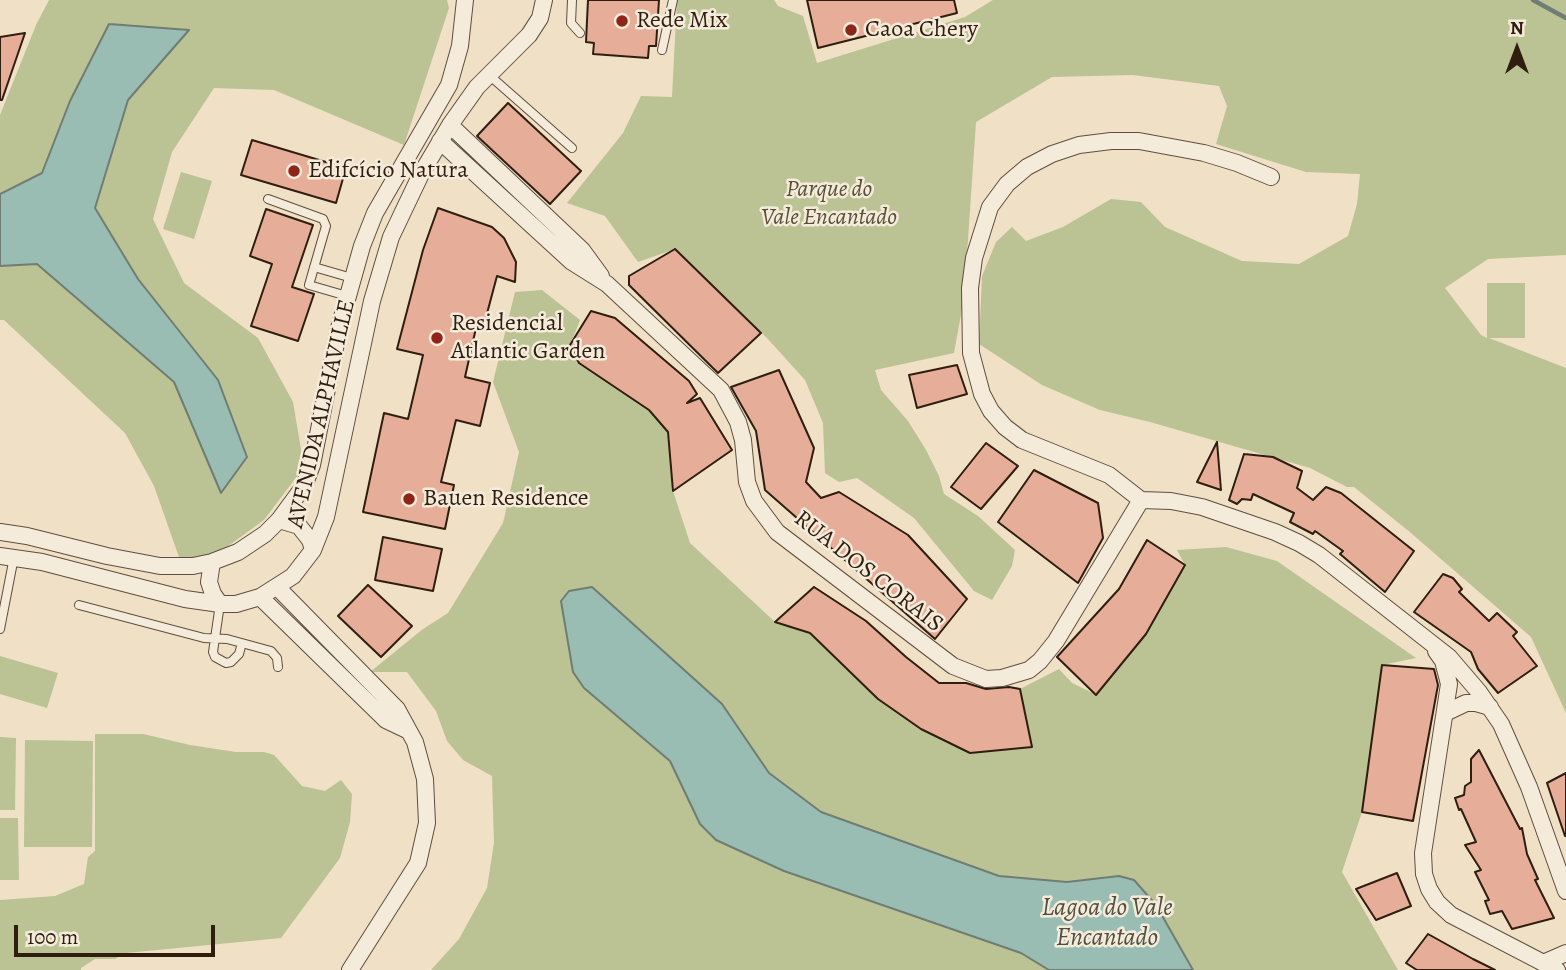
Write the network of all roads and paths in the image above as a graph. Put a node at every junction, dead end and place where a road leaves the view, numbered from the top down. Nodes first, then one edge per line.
1 (465, 0) edge
2 (544, 0) edge
3 (572, 0) edge
4 (673, 0) edge
5 (579, 33) dead end
6 (662, 50) dead end
7 (489, 75) junction
8 (450, 125) junction
9 (440, 141) junction
10 (572, 148) dead end
11 (1271, 177) dead end
12 (268, 199) dead end
13 (545, 226) junction
14 (314, 267) junction
15 (352, 278) junction
16 (347, 296) junction
17 (1140, 500) junction
18 (279, 520) junction
19 (0, 532) edge
20 (313, 550) junction
21 (7, 556) edge
22 (212, 562) junction
23 (278, 588) junction
24 (260, 597) junction
25 (220, 604) junction
26 (79, 605) dead end
27 (0, 629) edge
28 (216, 638) junction
29 (242, 643) junction
30 (1431, 643) junction
31 (278, 667) dead end
32 (361, 684) junction
33 (1490, 707) junction
34 (1445, 713) junction
35 (1566, 891) edge
36 (1566, 953) edge
37 (1550, 966) edge
38 (351, 970) edge

1 - 15 street, AVENIDA ALPHAVILLE
2 - 7 street, AVENIDA ALPHAVILLE
3 - 5 lane
4 - 6 lane
7 - 8 street, AVENIDA ALPHAVILLE
7 - 10 lane
8 - 9 street, AVENIDA ALPHAVILLE
8 - 13 street, RUA DOS CORAIS
9 - 13 street, RUA DOS CORAIS
9 - 20 street, AVENIDA ALPHAVILLE
11 - 17 street
12 - 14 lane
13 - 17 street, RUA DOS CORAIS
14 - 15 lane
14 - 16 lane
15 - 16 street, AVENIDA ALPHAVILLE
16 - 18 street, AVENIDA ALPHAVILLE
17 - 30 street
18 - 20 street
18 - 22 street, AVENIDA ALPHAVILLE
19 - 22 street, AVENIDA ALPHAVILLE
20 - 23 street, AVENIDA ALPHAVILLE
21 - 25 street, AVENIDA ALPHAVILLE
21 - 27 lane
22 - 25 street
23 - 24 street, AVENIDA ALPHAVILLE
23 - 32 street
24 - 25 street, AVENIDA ALPHAVILLE
24 - 32 street
25 - 28 lane
26 - 28 lane
28 - 29 lane
28 - 29 lane
29 - 31 lane
30 - 33 street
30 - 34 street
32 - 38 street
33 - 34 street
33 - 35 street
34 - 37 street
36 - 37 street

